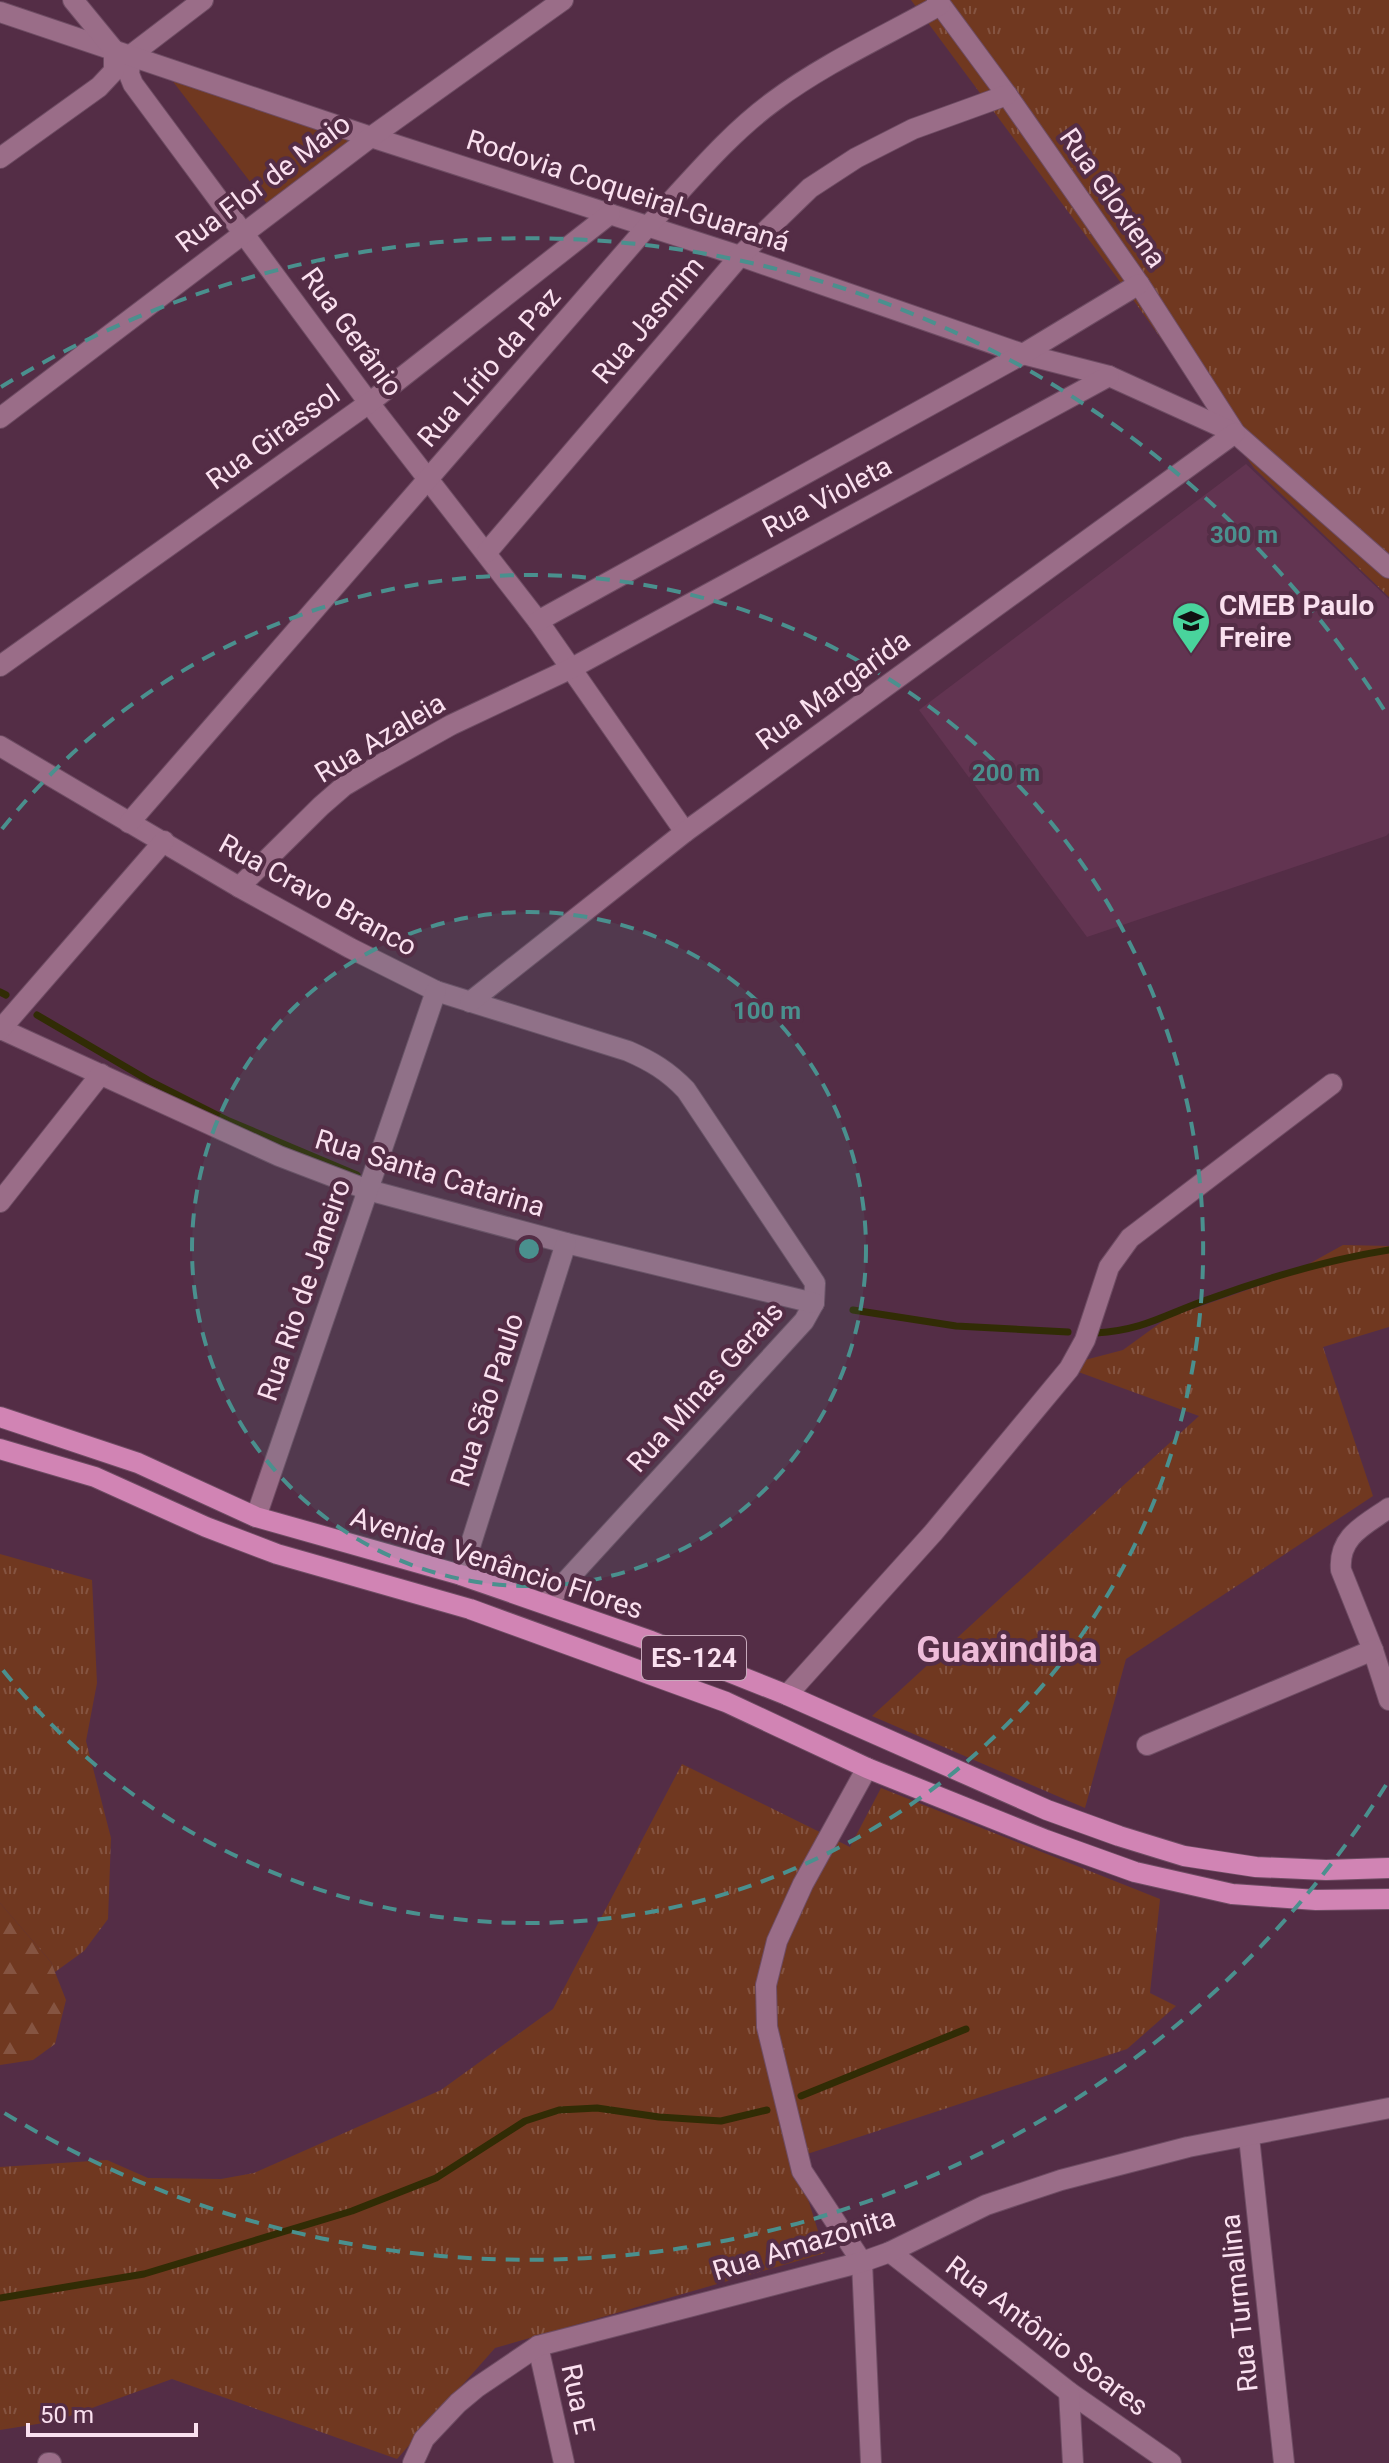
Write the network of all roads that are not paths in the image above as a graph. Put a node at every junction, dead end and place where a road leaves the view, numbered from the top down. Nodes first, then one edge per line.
1 (73, 0) edge
2 (203, 0) edge
3 (563, 0) edge
4 (938, 3) edge
5 (0, 12) edge
6 (122, 52) junction
7 (1007, 95) junction
8 (371, 137) junction
9 (0, 158) edge
10 (610, 214) junction
11 (647, 227) junction
12 (244, 231) junction
13 (740, 256) junction
14 (1139, 284) junction
15 (1023, 354) junction
16 (1109, 376) junction
17 (369, 403) junction
18 (0, 418) edge
19 (1235, 433) junction
20 (429, 480) junction
21 (487, 552) junction
22 (1389, 568) edge
23 (538, 621) junction
24 (0, 666) edge
25 (572, 668) junction
26 (0, 746) edge
27 (129, 823) junction
28 (685, 832) junction
29 (164, 841) junction
30 (239, 887) junction
31 (436, 991) junction
32 (470, 1002) junction
33 (1, 1029) edge
34 (628, 1051) joint
35 (101, 1074) junction
36 (1332, 1084) dead end
37 (368, 1190) junction
38 (0, 1202) edge
39 (566, 1243) junction
40 (814, 1303) junction
41 (0, 1417) edge
42 (0, 1449) edge
43 (1389, 1508) edge
44 (256, 1517) junction
45 (461, 1575) junction
46 (546, 1603) junction
47 (1373, 1650) junction
48 (787, 1695) junction
49 (1389, 1700) edge
50 (1147, 1745) dead end
51 (867, 1768) junction
52 (1389, 1868) edge
53 (1389, 1899) edge
54 (1389, 2108) edge
55 (1249, 2137) junction
56 (890, 2252) junction
57 (862, 2262) junction
58 (538, 2346) junction
59 (1069, 2392) junction
60 (413, 2463) edge
61 (564, 2463) edge
62 (871, 2463) edge
63 (1073, 2463) edge
64 (1171, 2463) edge
65 (1284, 2463) edge

1 - 6 street, Rua Gerânio
2 - 6 street
3 - 8 street, Rua Flor de Maio
4 - 7 street, Rua Gloxiena
4 - 11 street, Rua Lírio da Paz
5 - 6 street, Rodovia Coqueiral-Guaraná
6 - 8 street, Rodovia Coqueiral-Guaraná
6 - 9 street
6 - 12 street, Rua Gerânio
7 - 13 street, Rua Jasmim
7 - 14 street, Rua Gloxiena
8 - 10 street, Rodovia Coqueiral-Guaraná
8 - 12 street, Rua Flor de Maio
10 - 11 street, Rodovia Coqueiral-Guaraná
10 - 17 street, Rua Girassol
11 - 13 street, Rodovia Coqueiral-Guaraná
11 - 20 street, Rua Lírio da Paz
12 - 17 street, Rua Gerânio
12 - 18 street, Rua Flor de Maio
13 - 15 street, Rodovia Coqueiral-Guaraná
13 - 21 street, Rua Jasmim
14 - 15 street, Rua Violeta
14 - 19 street, Rua Gloxiena
15 - 16 street, Rodovia Coqueiral-Guaraná
15 - 23 street, Rua Violeta
16 - 19 street, Rodovia Coqueiral-Guaraná
16 - 25 street, Rua Violeta
17 - 20 street, Rua Gerânio
17 - 24 street, Rua Girassol
19 - 22 street
19 - 28 street, Rua Margarida
20 - 21 street, Rua Gerânio
20 - 27 street, Rua Lírio da Paz
21 - 23 street, Rua Gerânio
23 - 25 street, Rua Gerânio
25 - 28 street, Rua Gerânio
25 - 30 street, Rua Azaleia
26 - 27 street, Rua Cravo Branco
27 - 29 street, Rua Cravo Branco
28 - 32 street, Rua Margarida
29 - 30 street, Rua Cravo Branco
29 - 33 street
30 - 31 street, Rua Cravo Branco
31 - 32 street, Rua Cravo Branco
31 - 37 street, Rua Rio de Janeiro
32 - 34 street, Rua Cravo Branco
33 - 35 street, Rua Santa Catarina
34 - 40 street, Rua Minas Gerais
35 - 37 street, Rua Santa Catarina
35 - 38 street
36 - 48 street
37 - 39 street, Rua Santa Catarina
37 - 44 street, Rua Rio de Janeiro
39 - 40 street, Rua Santa Catarina
39 - 45 street, Rua São Paulo
40 - 46 street, Rua Minas Gerais
41 - 44 main road, Avenida Venâncio Flores / ES-124
42 - 51 main road, Avenida Venâncio Flores / ES-124
43 - 47 street
44 - 45 main road, Avenida Venâncio Flores / ES-124
45 - 46 main road, Avenida Venâncio Flores / ES-124
46 - 48 main road, Avenida Venâncio Flores / ES-124
47 - 49 street
47 - 50 street
48 - 52 main road, Avenida Venâncio Flores / ES-124
51 - 53 main road, Avenida Venâncio Flores / ES-124
51 - 57 street
54 - 55 street, Rua Amazonita
55 - 56 street, Rua Amazonita
55 - 65 street, Rua Turmalina
56 - 57 street, Rua Amazonita
56 - 59 street, Rua Antônio Soares
57 - 58 street, Rua Amazonita
57 - 62 street
58 - 60 street, Rua Amazonita
58 - 61 street, Rua E
59 - 63 street
59 - 64 street, Rua Antônio Soares

